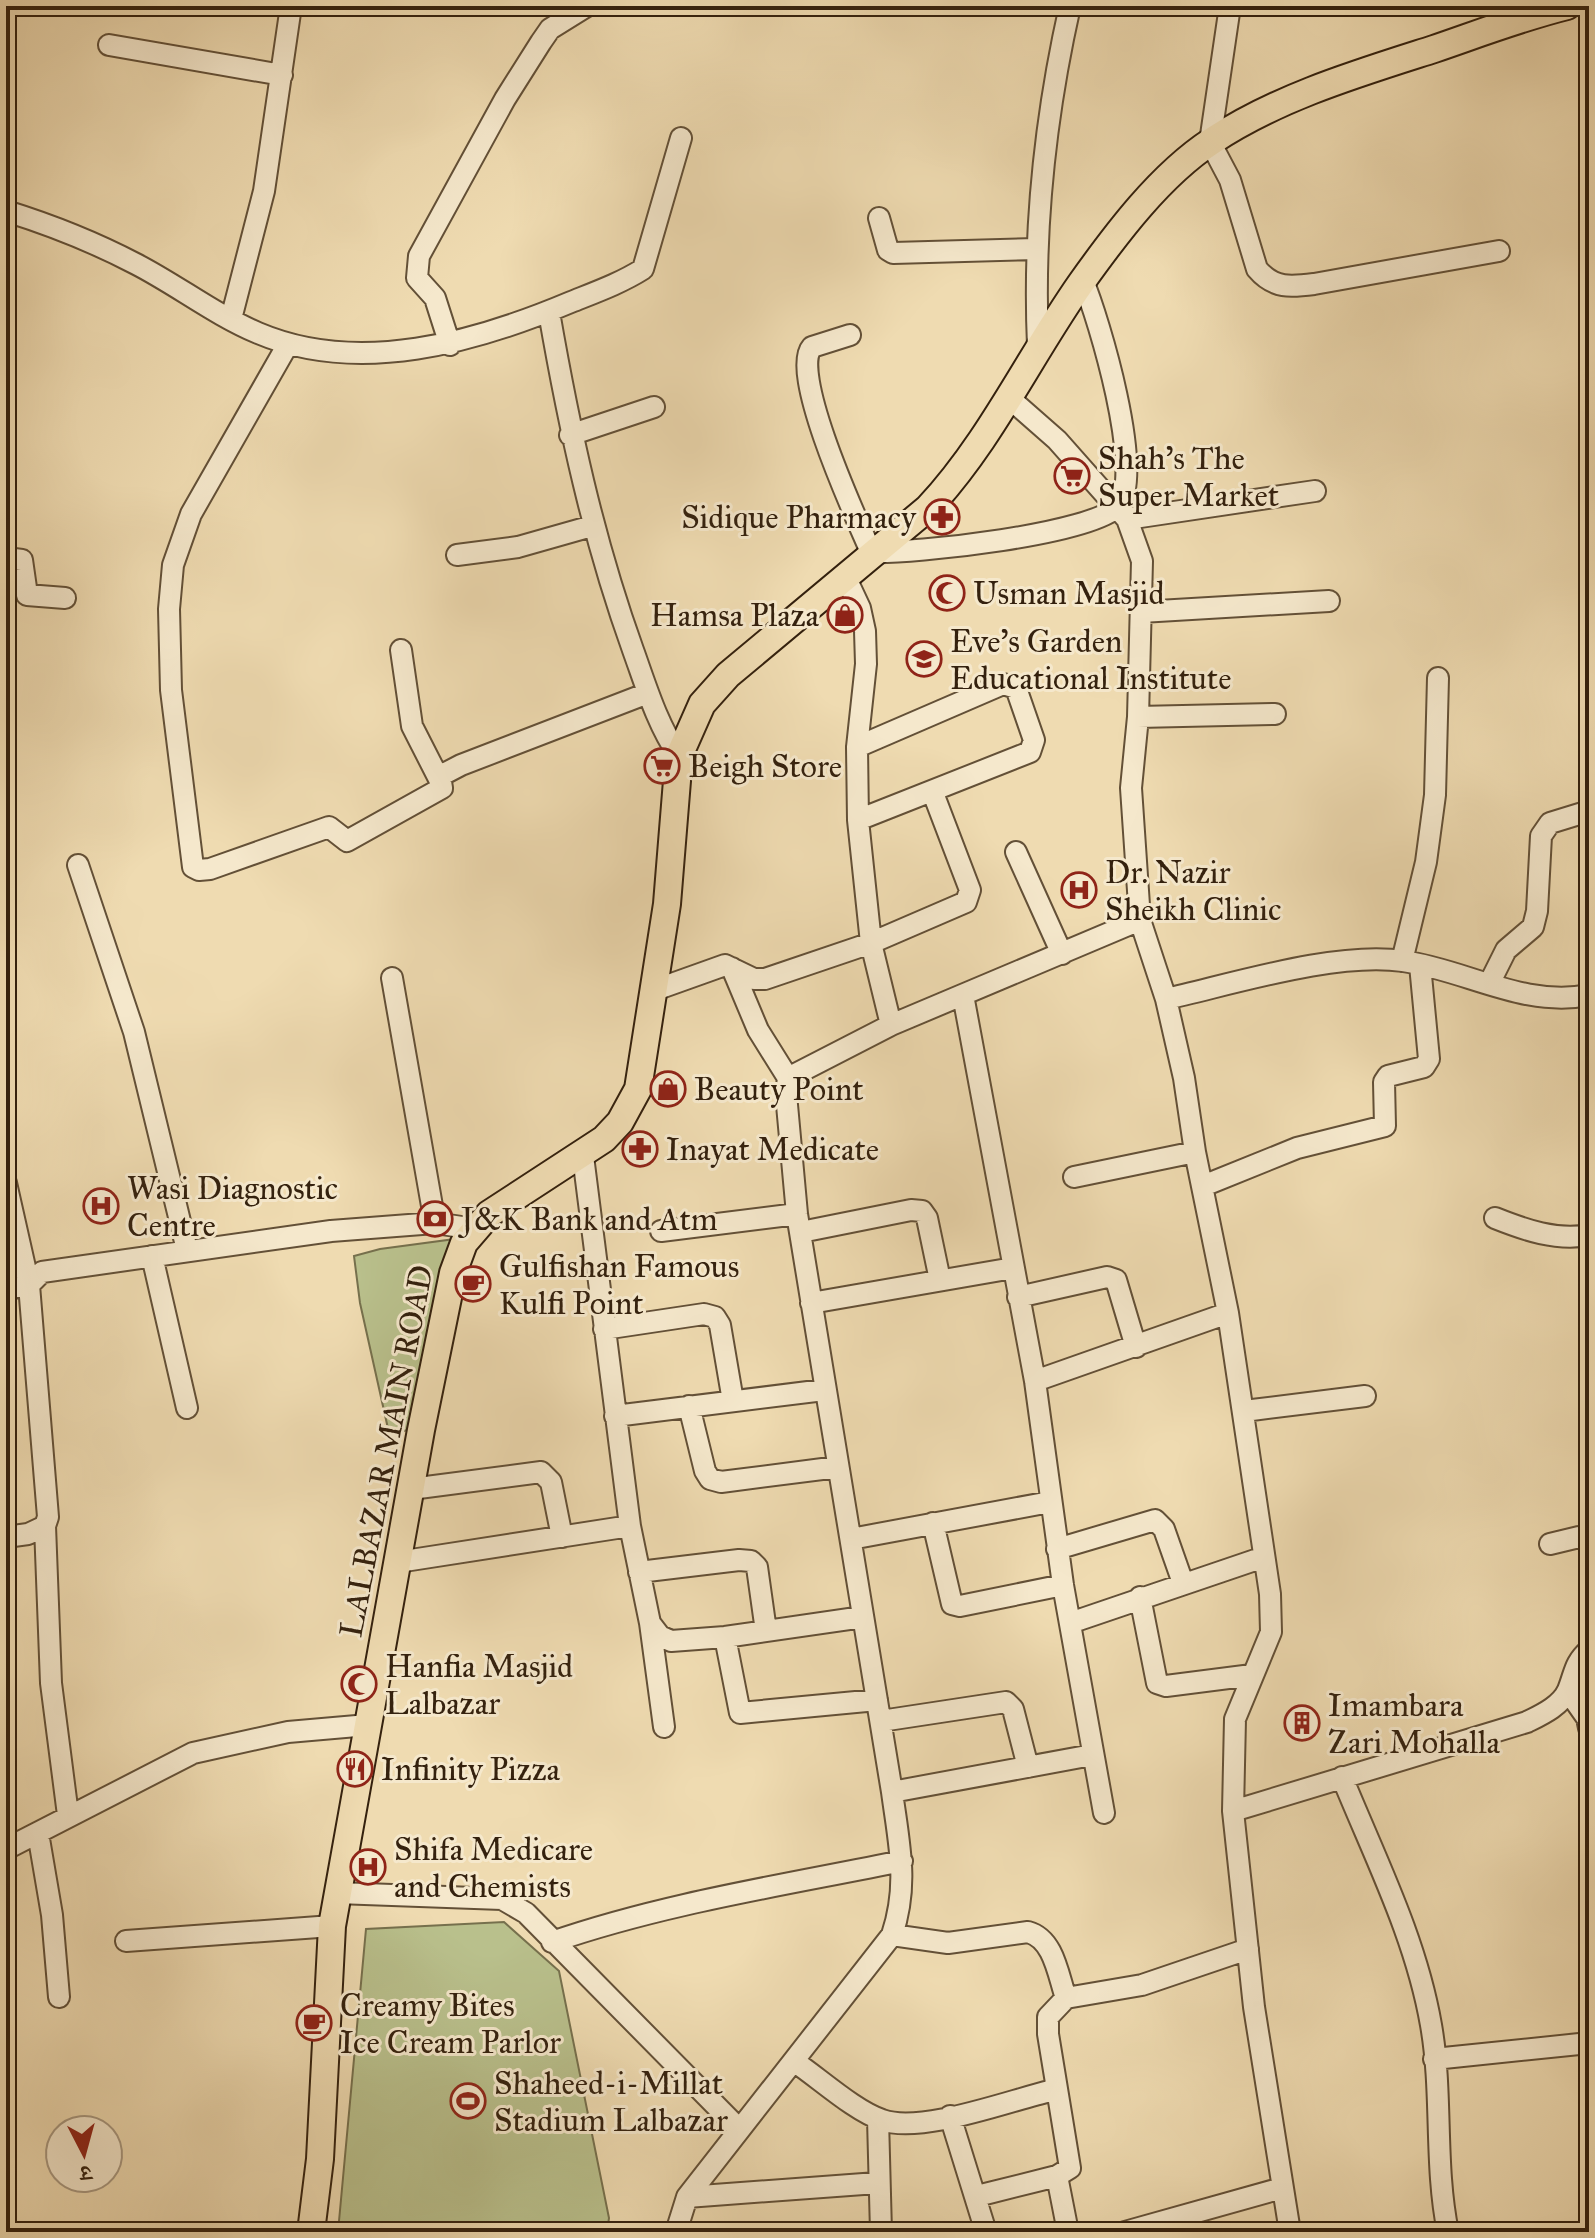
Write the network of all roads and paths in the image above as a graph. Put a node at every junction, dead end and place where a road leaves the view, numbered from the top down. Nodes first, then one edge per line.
1 (291, 6) edge
2 (587, 6) edge
3 (1070, 6) edge
4 (1230, 6) edge
5 (1561, 8) edge
6 (109, 45) dead end
7 (282, 75) junction
8 (681, 138) dead end
9 (1210, 142) junction
10 (6, 211) edge
11 (879, 218) dead end
12 (1036, 249) junction
13 (1499, 251) dead end
14 (1083, 281) junction
15 (549, 312) junction
16 (231, 319) junction
17 (850, 335) dead end
18 (288, 344) junction
19 (450, 345) junction
20 (1038, 346) junction
21 (1008, 397) junction
22 (654, 407) dead end
23 (570, 435) junction
24 (1315, 491) dead end
25 (1121, 514) junction
26 (592, 526) junction
27 (871, 552) junction
28 (457, 555) dead end
29 (6, 558) edge
30 (845, 576) junction
31 (65, 598) dead end
32 (1329, 601) dead end
33 (1141, 612) junction
34 (401, 650) dead end
35 (1438, 678) dead end
36 (648, 693) junction
37 (1275, 714) dead end
38 (1138, 717) junction
39 (857, 747) junction
40 (679, 756) junction
41 (439, 779) junction
42 (933, 793) junction
43 (1589, 811) edge
44 (858, 820) junction
45 (1016, 852) dead end
46 (78, 865) dead end
47 (1140, 920) junction
48 (871, 943) junction
49 (1062, 954) junction
50 (1411, 963) junction
51 (732, 968) junction
52 (392, 978) dead end
53 (1489, 984) junction
54 (655, 990) junction
55 (963, 995) junction
56 (1589, 995) edge
57 (1166, 999) junction
58 (891, 1025) junction
59 (788, 1078) junction
60 (1195, 1152) junction
61 (583, 1156) junction
62 (1074, 1177) dead end
63 (6, 1183) edge
64 (1203, 1186) junction
65 (1495, 1218) dead end
66 (435, 1223) junction
67 (799, 1223) junction
68 (475, 1229) junction
69 (661, 1231) dead end
70 (1589, 1235) edge
71 (187, 1250) junction
72 (152, 1256) junction
73 (1013, 1268) junction
74 (940, 1280) junction
75 (29, 1285) junction
76 (6, 1289) edge
77 (1018, 1297) junction
78 (811, 1303) junction
79 (1228, 1313) junction
80 (604, 1329) junction
81 (1136, 1347) junction
82 (1035, 1381) junction
83 (824, 1390) junction
84 (1365, 1396) dead end
85 (733, 1401) junction
86 (689, 1406) junction
87 (187, 1408) dead end
88 (1244, 1411) junction
89 (615, 1416) junction
90 (838, 1467) junction
91 (411, 1489) junction
92 (1050, 1502) junction
93 (933, 1523) junction
94 (45, 1526) junction
95 (630, 1526) junction
96 (6, 1537) edge
97 (562, 1537) junction
98 (851, 1539) junction
99 (1589, 1541) edge
100 (1550, 1544) dead end
101 (1057, 1549) junction
102 (1264, 1557) junction
103 (398, 1562) junction
104 (639, 1572) junction
105 (1183, 1583) junction
106 (1063, 1585) junction
107 (1140, 1597) junction
108 (863, 1617) junction
109 (650, 1623) junction
110 (1070, 1623) junction
111 (766, 1631) junction
112 (725, 1637) junction
113 (1589, 1650) edge
114 (1252, 1675) junction
115 (1568, 1691) junction
116 (877, 1700) junction
117 (881, 1721) junction
118 (368, 1725) junction
119 (664, 1727) dead end
120 (1589, 1728) edge
121 (1092, 1755) junction
122 (1028, 1767) junction
123 (1342, 1777) junction
124 (892, 1792) junction
125 (1233, 1811) junction
126 (1104, 1813) dead end
127 (68, 1815) junction
128 (38, 1833) junction
129 (6, 1849) edge
130 (902, 1861) junction
131 (337, 1893) junction
132 (332, 1926) junction
133 (892, 1935) junction
134 (126, 1941) dead end
135 (552, 1942) junction
136 (1248, 1949) junction
137 (59, 1997) dead end
138 (1066, 1998) junction
139 (1589, 2043) edge
140 (1434, 2059) junction
141 (795, 2062) junction
142 (1054, 2087) junction
143 (950, 2116) junction
144 (878, 2119) junction
145 (738, 2128) junction
146 (1057, 2176) junction
147 (877, 2183) junction
148 (1282, 2188) junction
149 (977, 2196) junction
150 (687, 2197) junction
151 (311, 2232) edge
152 (676, 2232) edge
153 (881, 2232) edge
154 (986, 2232) edge
155 (1068, 2232) edge
156 (1125, 2232) edge
157 (1290, 2232) edge
158 (1448, 2232) edge

1 - 7 street
2 - 19 street
3 - 12 street
4 - 9 street
5 - 9 main road, LALBAZAR MAIN ROAD
6 - 7 street
7 - 16 street
8 - 15 street
9 - 13 street
9 - 14 main road, LALBAZAR MAIN ROAD
10 - 16 street
11 - 12 street
12 - 20 street
14 - 20 main road, LALBAZAR MAIN ROAD
14 - 25 street
15 - 19 street
15 - 23 street
16 - 18 street
17 - 27 street
18 - 19 street
18 - 41 street
20 - 21 main road, LALBAZAR MAIN ROAD
21 - 25 street
21 - 27 main road, LALBAZAR MAIN ROAD
22 - 23 street
23 - 26 street
24 - 25 street
25 - 27 street
25 - 33 street
26 - 28 street
26 - 36 street
27 - 30 main road, LALBAZAR MAIN ROAD
29 - 31 street
30 - 39 street
30 - 40 main road, LALBAZAR MAIN ROAD
32 - 33 street
33 - 38 street
34 - 41 street
35 - 50 street
36 - 40 street
36 - 41 street
37 - 38 street
38 - 47 street
39 - 42 street
39 - 44 street
40 - 54 main road, LALBAZAR MAIN ROAD
42 - 44 street
42 - 48 street
43 - 53 street
44 - 48 street
45 - 49 street
46 - 71 street
47 - 49 street
47 - 57 street
48 - 51 street
48 - 58 street
49 - 55 street
50 - 53 street
50 - 57 street
50 - 64 street
51 - 54 street
51 - 59 street
52 - 66 street
53 - 56 street
54 - 61 main road, LALBAZAR MAIN ROAD
55 - 58 street
55 - 73 street
57 - 60 street
58 - 59 street
59 - 67 street
60 - 62 street
60 - 64 street
61 - 68 main road, LALBAZAR MAIN ROAD
61 - 80 street
63 - 75 street
64 - 79 street
65 - 70 street
66 - 68 street
66 - 71 street
67 - 69 street
67 - 74 street
67 - 78 street
68 - 91 main road, LALBAZAR MAIN ROAD
71 - 72 street
72 - 75 street
72 - 87 street
73 - 74 street
73 - 77 street
74 - 78 street
75 - 76 street
75 - 94 street
77 - 81 street
77 - 82 street
78 - 83 street
79 - 81 street
79 - 88 street
80 - 85 street
80 - 89 street
81 - 82 street
82 - 92 street
83 - 85 street
83 - 90 street
84 - 88 street
85 - 86 street
86 - 89 street
86 - 90 street
88 - 102 street
89 - 95 street
90 - 98 street
91 - 97 street
91 - 103 main road, LALBAZAR MAIN ROAD
92 - 93 street
92 - 101 street
93 - 98 street
93 - 106 street
94 - 96 street
94 - 127 street
95 - 97 street
95 - 104 street
97 - 103 street
98 - 108 street
99 - 100 street
101 - 105 street
101 - 106 street
102 - 105 street
102 - 114 street
103 - 118 main road, LALBAZAR MAIN ROAD
104 - 109 street
104 - 111 street
105 - 107 street
106 - 110 street
107 - 110 street
107 - 114 street
108 - 111 street
108 - 116 street
109 - 112 street
109 - 119 street
110 - 121 street
111 - 112 street
112 - 116 street
113 - 115 street
114 - 125 street
115 - 120 street
115 - 123 street
116 - 117 street
117 - 122 street
117 - 124 street
118 - 127 street
118 - 131 main road, LALBAZAR MAIN ROAD
121 - 122 street
121 - 126 street
122 - 124 street
123 - 125 street
123 - 140 street
124 - 130 street
125 - 136 street
127 - 128 street
128 - 129 street
128 - 137 street
130 - 133 street
130 - 135 street
131 - 132 main road, LALBAZAR MAIN ROAD
131 - 135 street
132 - 134 street
132 - 151 main road, LALBAZAR MAIN ROAD
133 - 138 street
133 - 141 street
135 - 145 street
136 - 138 street
136 - 148 street
138 - 142 street
139 - 140 street
140 - 158 street
141 - 144 street
141 - 145 street
142 - 143 street
142 - 146 street
143 - 144 street
143 - 149 street
144 - 147 street
145 - 150 street
146 - 149 street
146 - 155 street
147 - 150 street
147 - 153 street
148 - 156 street
148 - 157 street
149 - 154 street
150 - 152 street

